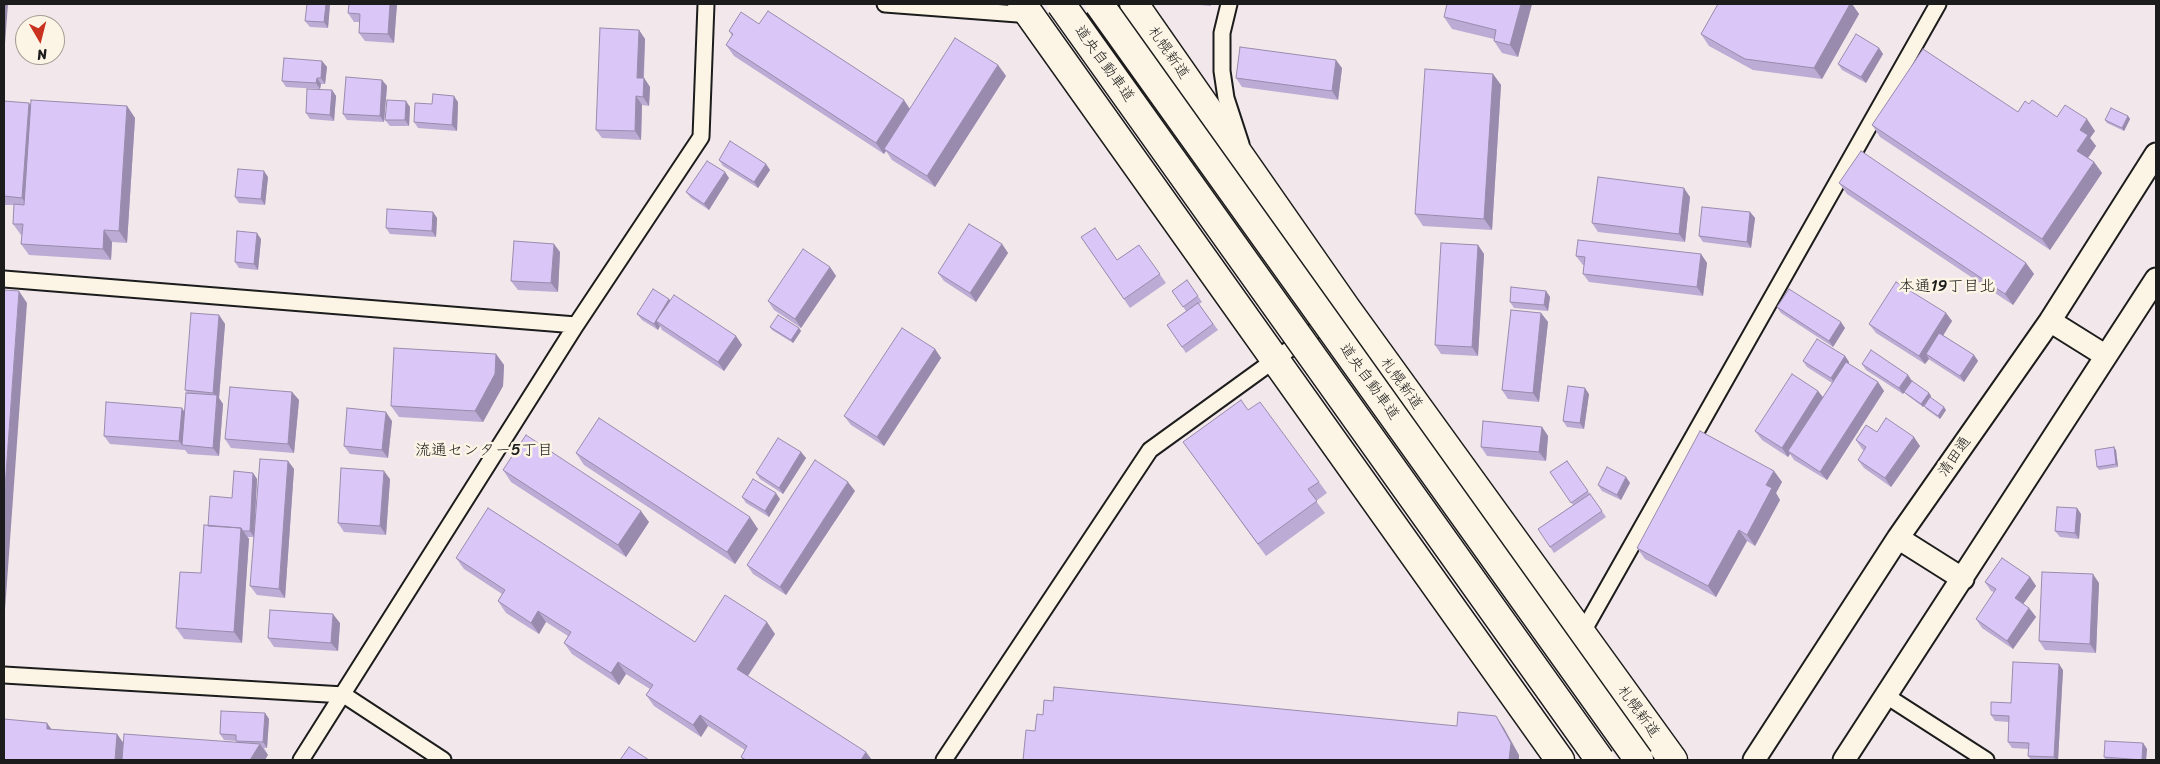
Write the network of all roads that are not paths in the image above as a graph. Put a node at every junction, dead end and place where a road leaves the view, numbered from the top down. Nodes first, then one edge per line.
1 (706, 4) edge
2 (885, 4) edge
3 (1061, 4) edge
4 (1099, 4) edge
5 (1134, 4) edge
6 (1229, 4) edge
7 (1938, 4) edge
8 (1026, 10) edge
9 (2156, 154) edge
10 (1249, 168) junction
11 (4, 278) edge
12 (2156, 279) edge
13 (1346, 308) junction
14 (2050, 322) junction
15 (576, 325) junction
16 (2106, 356) junction
17 (1274, 360) junction
18 (1898, 538) junction
19 (1962, 579) junction
20 (1581, 635) junction
21 (4, 675) edge
22 (344, 695) junction
23 (1885, 695) junction
24 (301, 760) edge
25 (443, 760) edge
26 (944, 760) edge
27 (1560, 760) edge
28 (1600, 760) edge
29 (1639, 760) edge
30 (1673, 760) edge
31 (1754, 760) edge
32 (1844, 760) edge
33 (1986, 760) edge

1 - 15 street
2 - 8 street
3 - 28 highway, 道央自動車道, bridge
4 - 29 highway, 道央自動車道, bridge
5 - 10 highway, 札幌新道
6 - 10 street
7 - 20 street
8 - 17 highway
9 - 14 street, 清田通
10 - 13 highway, 札幌新道
11 - 15 street
12 - 16 street
13 - 17 street
13 - 20 highway, 札幌新道
14 - 16 street
14 - 18 street, 清田通
15 - 22 street
16 - 19 street
17 - 26 street
17 - 27 highway
18 - 19 street
18 - 31 street, 清田通
19 - 23 street
20 - 30 highway, 札幌新道
21 - 22 street
22 - 24 street
22 - 25 street
23 - 32 street
23 - 33 street

